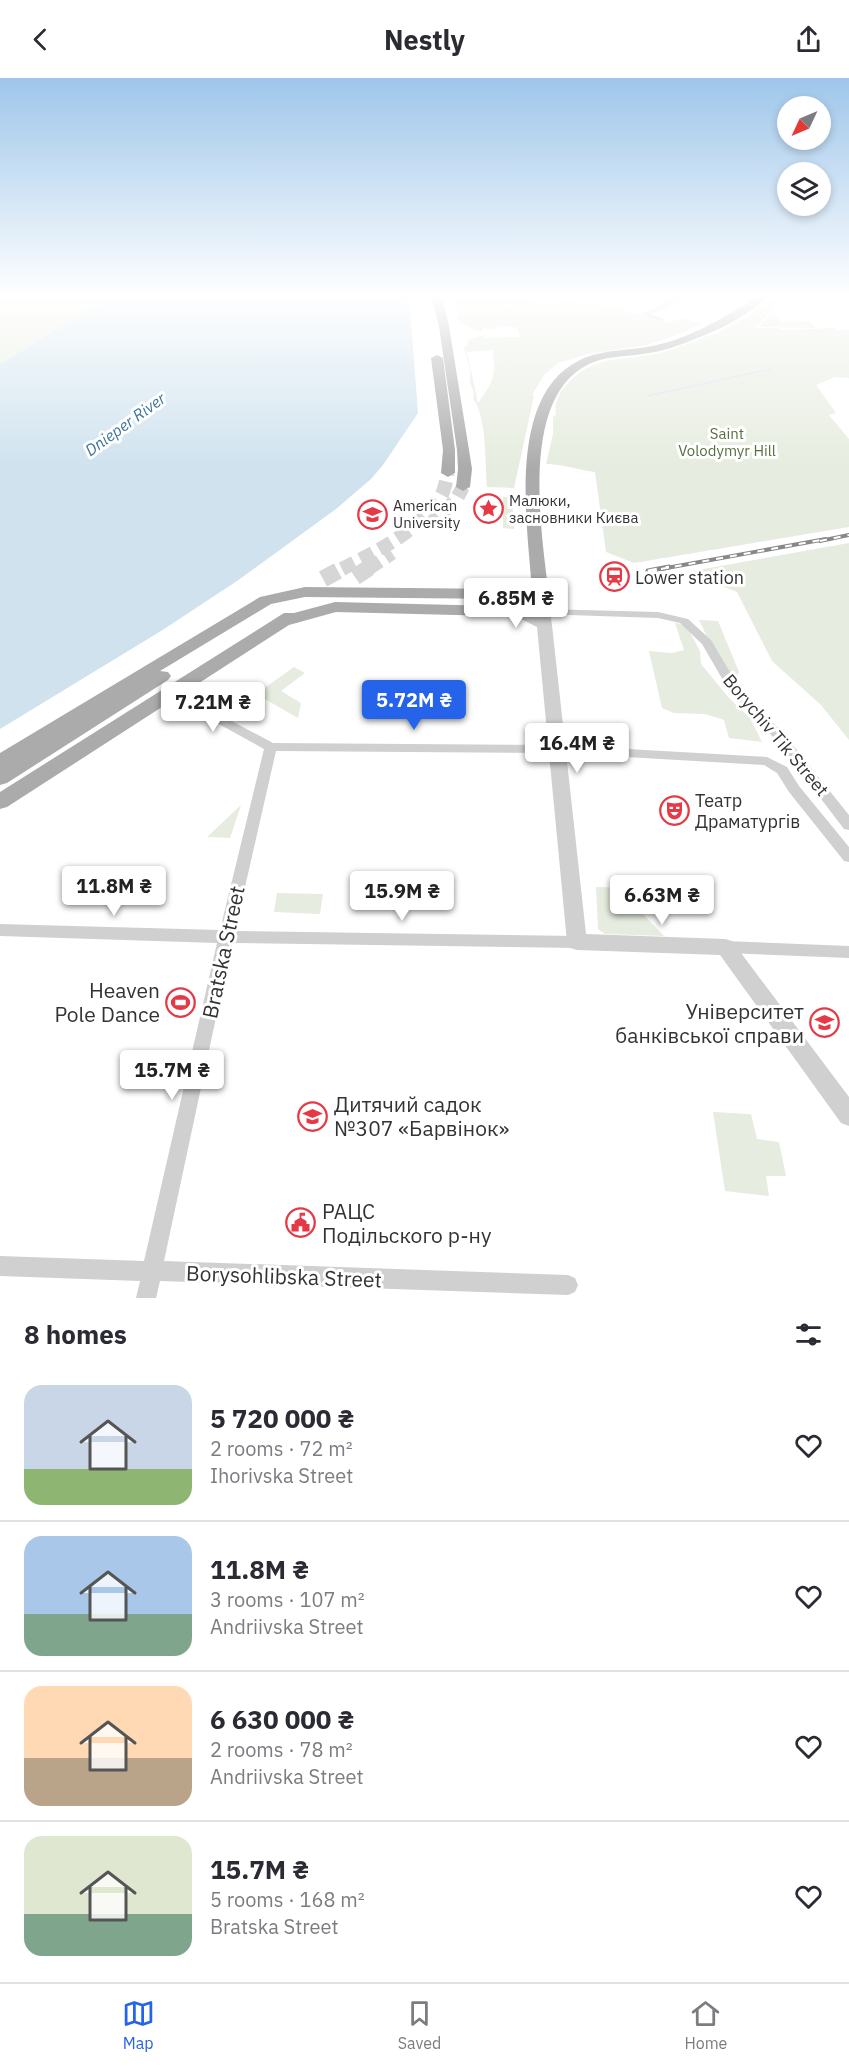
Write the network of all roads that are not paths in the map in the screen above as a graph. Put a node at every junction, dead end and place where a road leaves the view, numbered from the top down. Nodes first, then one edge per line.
1 (436, 355) edge
2 (449, 355) edge
3 (619, 355) edge
4 (448, 473) tunnel mouth
5 (463, 487) tunnel mouth
6 (324, 579) tunnel mouth
7 (542, 603) junction
8 (496, 611) junction
9 (281, 622) junction
10 (170, 692) junction
11 (271, 747) junction
12 (557, 749) junction
13 (0, 762) edge
14 (0, 778) edge
15 (0, 802) edge
16 (849, 825) edge
17 (849, 857) edge
18 (0, 930) edge
19 (226, 937) junction
20 (577, 942) junction
21 (724, 947) junction
22 (849, 952) edge
23 (849, 1115) edge
24 (0, 1266) edge
25 (152, 1272) junction
26 (568, 1285) dead end
27 (146, 1298) edge

1 - 4 main road
2 - 5 main road
3 - 7 main road
6 - 14 main road
7 - 8 main road
7 - 8 street
7 - 9 main road
7 - 12 street
7 - 13 main road
7 - 16 street, Borychiv Tik Street
8 - 9 main road
9 - 10 main road
10 - 11 street
10 - 15 main road
11 - 12 street
11 - 19 street, Bratska Street
12 - 17 street
12 - 20 street
18 - 19 street
19 - 20 street
19 - 25 street, Bratska Street
20 - 21 street
21 - 22 street
21 - 23 street
24 - 25 street, Borysohlibska Street
25 - 26 street, Borysohlibska Street
25 - 27 street, Bratska Street

